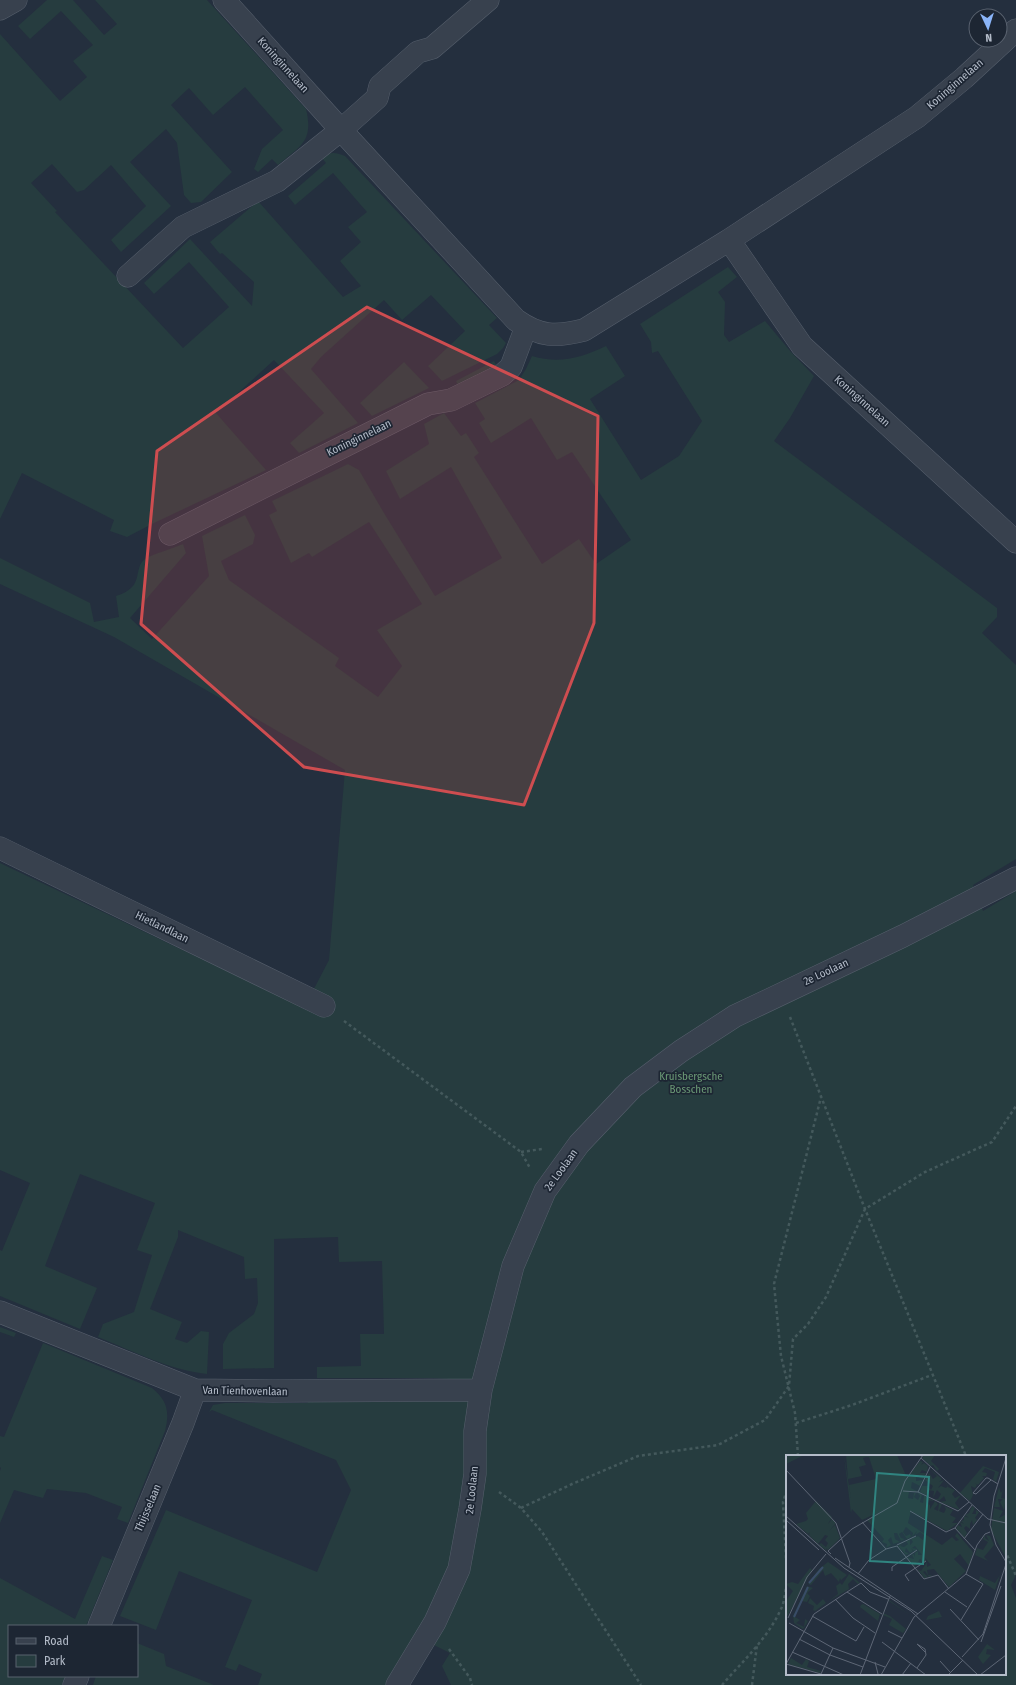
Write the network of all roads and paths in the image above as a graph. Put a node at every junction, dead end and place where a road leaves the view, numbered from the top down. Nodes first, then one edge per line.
1 (16, 0) edge
2 (224, 0) edge
3 (488, 0) edge
4 (0, 9) edge
5 (1016, 30) edge
6 (341, 130) junction
7 (730, 240) junction
8 (128, 276) dead end
9 (526, 328) junction
10 (170, 534) dead end
11 (1016, 542) edge
12 (0, 848) edge
13 (1016, 878) edge
14 (781, 992) junction
15 (324, 1006) joint
16 (821, 1097) junction
17 (1016, 1106) edge
18 (545, 1191) junction
19 (865, 1209) junction
20 (0, 1312) edge
21 (932, 1374) junction
22 (788, 1386) junction
23 (195, 1390) junction
24 (480, 1390) junction
25 (796, 1423) junction
26 (798, 1455) edge
27 (966, 1455) edge
28 (475, 1474) junction
29 (786, 1493) edge
30 (521, 1508) junction
31 (1006, 1552) edge
32 (786, 1558) edge
33 (1016, 1576) edge
34 (786, 1587) edge
35 (99, 1625) edge
36 (428, 1634) junction
37 (757, 1645) junction
38 (397, 1685) edge
39 (472, 1685) edge
40 (641, 1685) edge
41 (722, 1685) edge
42 (752, 1685) edge

1 - 4 street
2 - 6 street, Koninginnelaan
3 - 6 street
5 - 7 street, Koninginnelaan
6 - 8 street
6 - 9 street, Koninginnelaan
7 - 9 street, Koninginnelaan
7 - 11 street, Koninginnelaan
9 - 10 street, Koninginnelaan
12 - 15 street, Hietlandlaan
13 - 14 street, 2e Loolaan
14 - 16 path
14 - 18 street, 2e Loolaan
15 - 18 path
16 - 19 path
16 - 22 path
17 - 19 path
18 - 24 street, 2e Loolaan
19 - 21 path
19 - 22 path
20 - 23 street, Van Tienhovenlaan
21 - 25 path
21 - 27 path
22 - 25 path
22 - 30 path
23 - 24 street, Van Tienhovenlaan
23 - 35 street, Thijsselaan
24 - 28 street, 2e Loolaan
25 - 26 path
28 - 30 path
28 - 36 street, 2e Loolaan
29 - 32 path
30 - 40 path
31 - 33 path
34 - 37 path
36 - 38 street, 2e Loolaan
36 - 39 path
37 - 41 path
37 - 42 path

